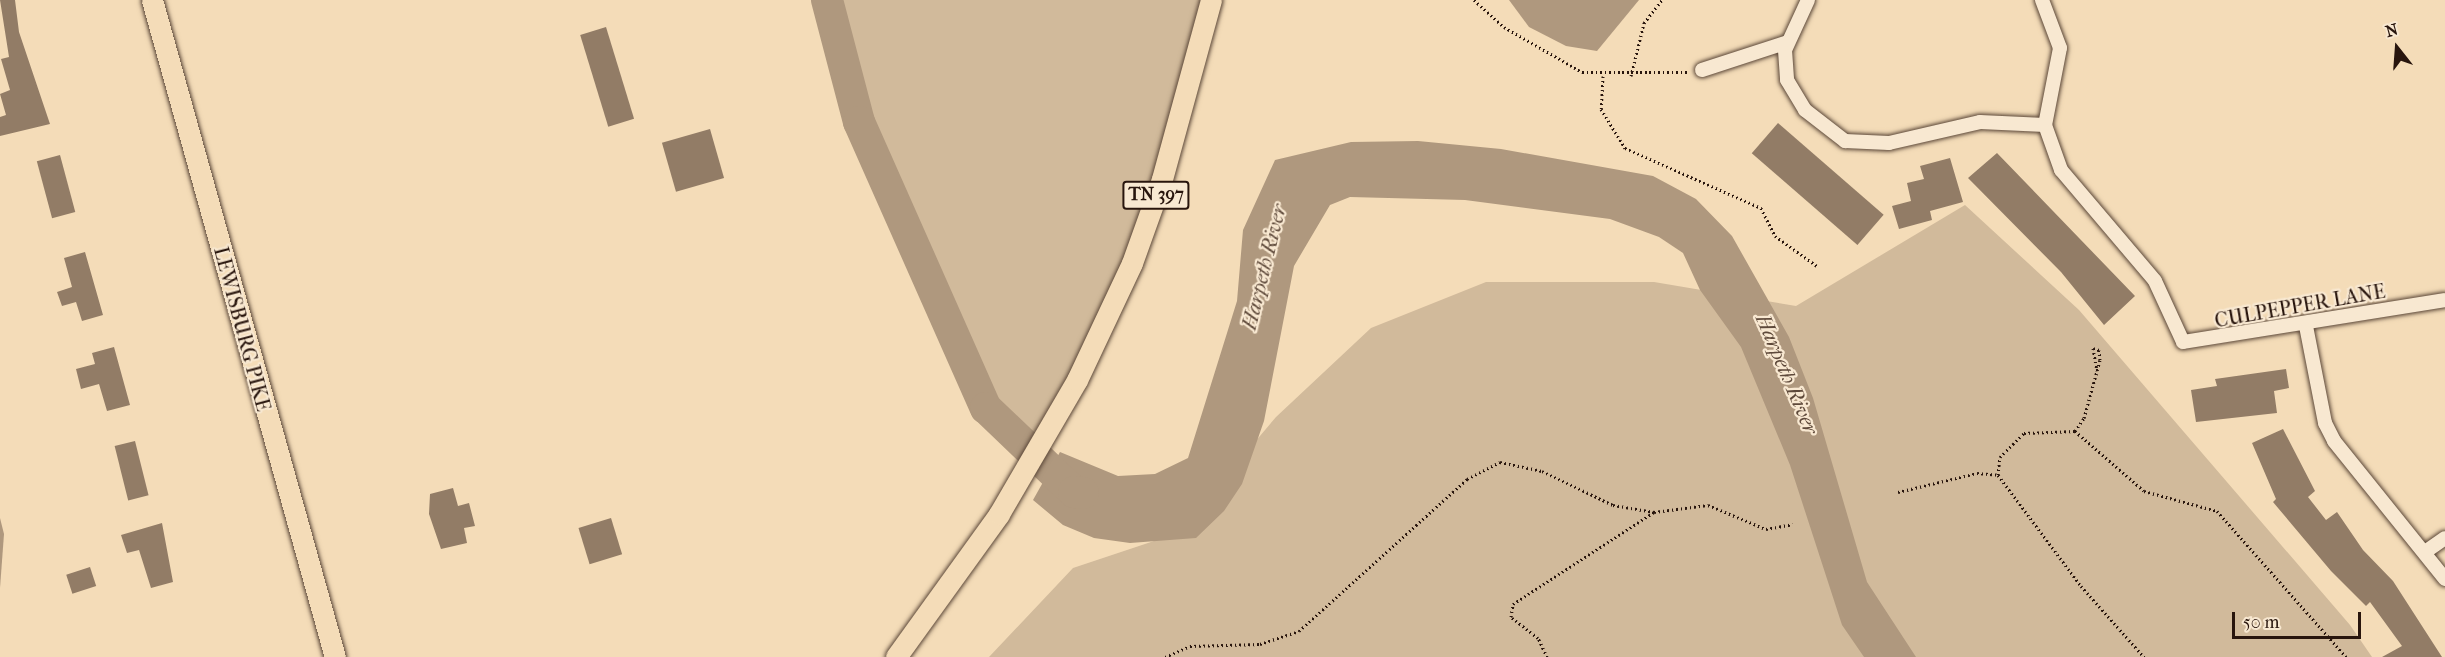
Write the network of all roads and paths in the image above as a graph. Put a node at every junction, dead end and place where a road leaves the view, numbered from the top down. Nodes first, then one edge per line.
1 (152, 0) edge
2 (1211, 0) edge
3 (1474, 0) edge
4 (1662, 0) edge
5 (1808, 0) edge
6 (2042, 0) edge
7 (1788, 42) junction
8 (1702, 70) joint
9 (1603, 76) junction
10 (1631, 76) junction
11 (2045, 125) junction
12 (1816, 266) dead end
13 (2445, 300) edge
14 (2306, 326) junction
15 (2097, 371) junction
16 (2075, 431) junction
17 (1998, 475) junction
18 (1898, 492) dead end
19 (1654, 512) junction
20 (1793, 524) dead end
21 (2445, 537) edge
22 (2425, 552) junction
23 (2445, 579) edge
24 (335, 657) edge
25 (896, 657) edge
26 (1165, 657) edge
27 (1547, 657) edge
28 (2144, 657) edge
29 (2346, 657) edge

1 - 24 main road, LEWISBURG PIKE
2 - 25 main road, TN 397
3 - 9 path
4 - 10 path
5 - 7 street
6 - 11 street
7 - 8 street
7 - 11 street
8 - 10 path
9 - 10 path
9 - 12 path
11 - 14 street, CULPEPPER LANE
13 - 14 street, CULPEPPER LANE
14 - 22 street
15 - 15 path
15 - 16 path
16 - 17 path
16 - 29 path
17 - 18 path
17 - 28 path
19 - 20 path
19 - 26 path
19 - 27 path
21 - 22 street
22 - 23 street

